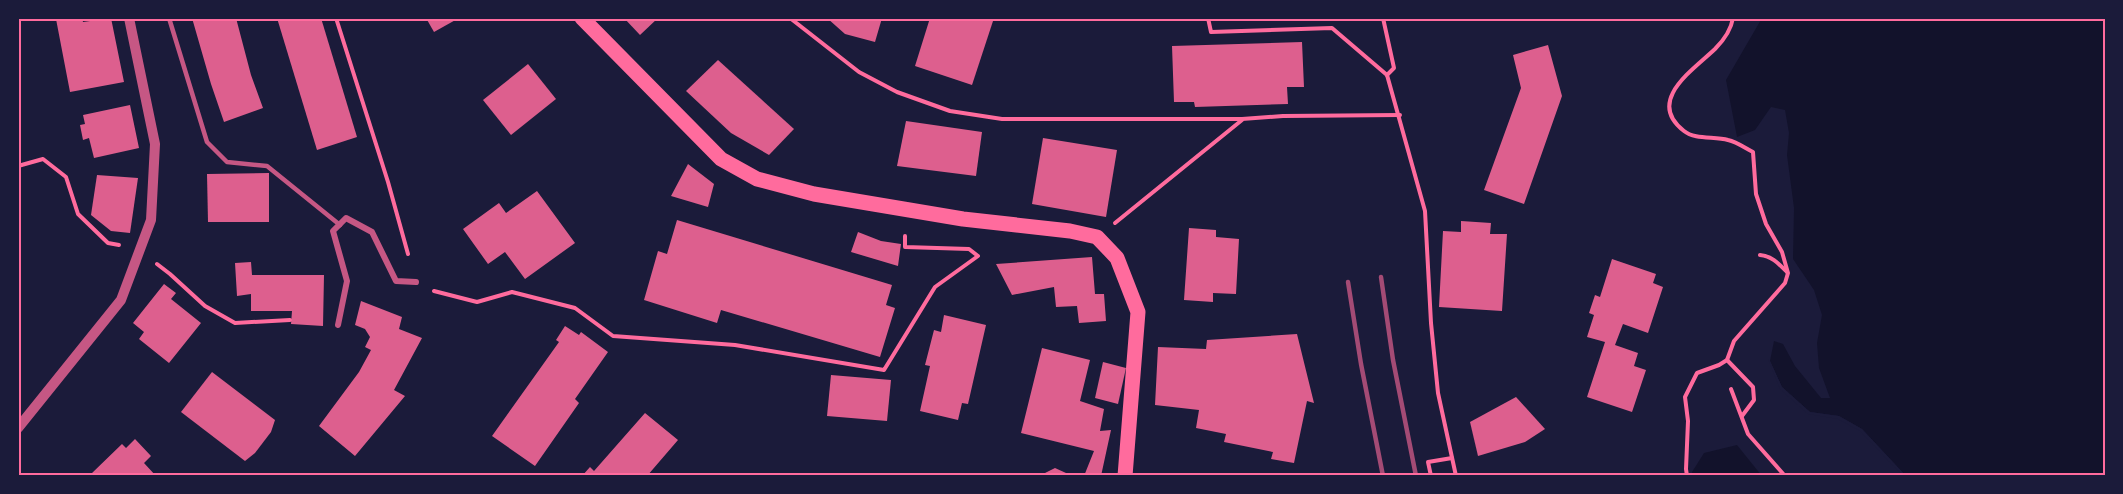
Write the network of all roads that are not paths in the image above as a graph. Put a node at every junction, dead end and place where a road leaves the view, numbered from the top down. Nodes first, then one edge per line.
1 (129, 18) edge
2 (170, 18) edge
3 (582, 18) edge
4 (340, 225) junction
5 (416, 282) road end
6 (338, 325) dead end
7 (18, 428) edge
8 (1125, 476) edge

1 - 7 street
2 - 4 lane
3 - 8 main road
4 - 5 street
4 - 6 street

